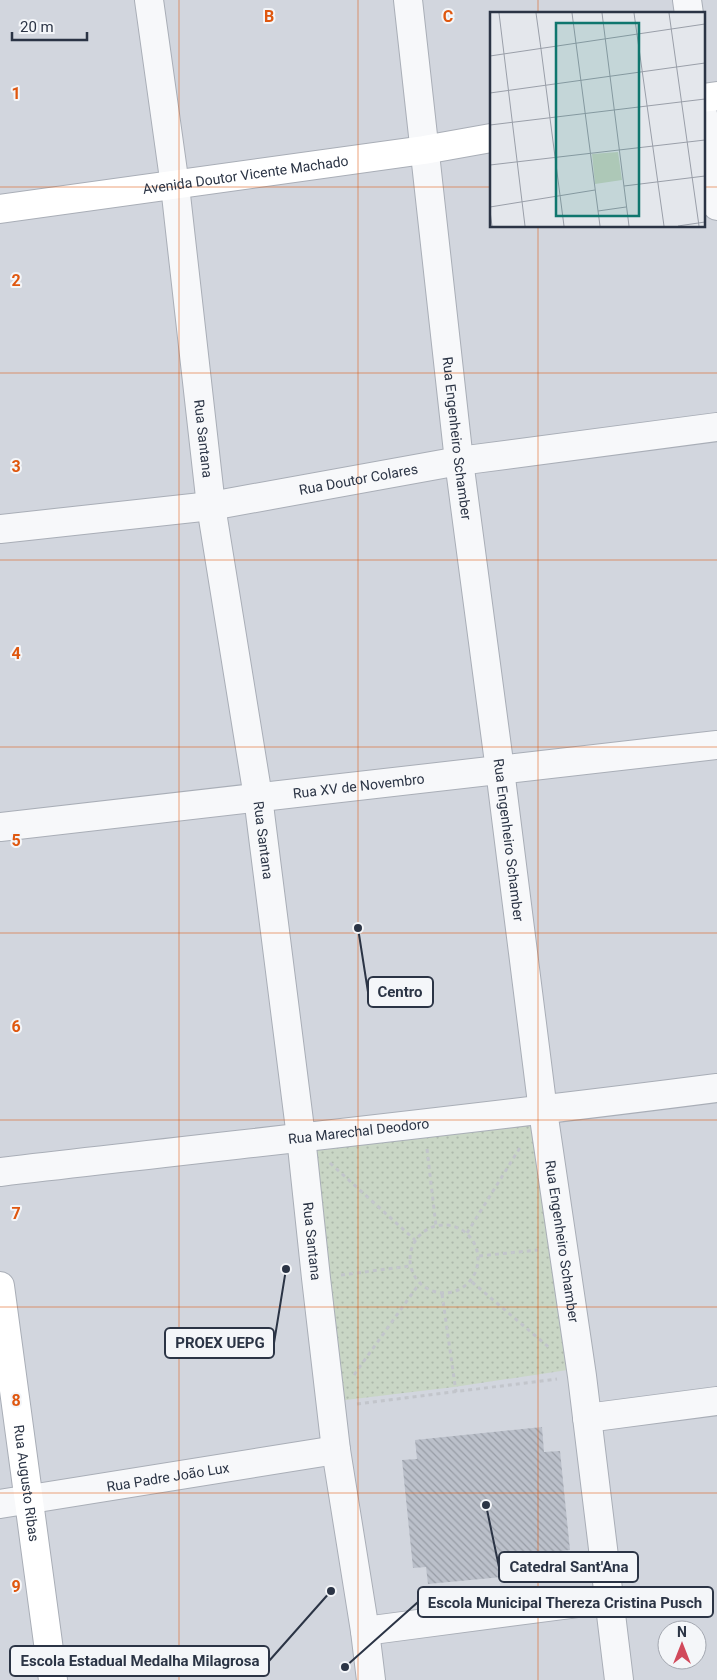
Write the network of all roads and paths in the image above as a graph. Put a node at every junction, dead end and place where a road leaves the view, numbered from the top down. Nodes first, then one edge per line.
1 (149, 0) edge
2 (408, 0) edge
3 (717, 96) edge
4 (704, 98) edge
5 (704, 121) edge
6 (490, 138) edge
7 (424, 150) junction
8 (175, 186) junction
9 (717, 206) edge
10 (0, 209) edge
11 (717, 427) edge
12 (459, 461) junction
13 (211, 506) junction
14 (0, 529) edge
15 (717, 745) edge
16 (500, 770) junction
17 (258, 797) junction
18 (0, 827) edge
19 (717, 1088) edge
20 (543, 1111) junction
21 (424, 1124) junction
22 (301, 1137) junction
23 (0, 1172) edge
24 (436, 1226) junction
25 (467, 1232) junction
26 (415, 1240) junction
27 (562, 1247) junction
28 (479, 1256) junction
29 (410, 1266) junction
30 (316, 1278) junction
31 (472, 1282) junction
32 (419, 1284) junction
33 (0, 1286) edge
34 (442, 1294) junction
35 (553, 1351) dead end
36 (582, 1376) junction
37 (456, 1392) junction
38 (717, 1401) edge
39 (331, 1407) junction
40 (587, 1418) junction
41 (336, 1450) junction
42 (28, 1499) junction
43 (0, 1504) edge
44 (609, 1599) junction
45 (365, 1631) junction
46 (52, 1680) edge
47 (372, 1680) edge
48 (619, 1680) edge

1 - 8 street, Rua Santana
2 - 7 street, Rua Engenheiro Schamber
3 - 4 main road
5 - 9 street
6 - 7 main road, Avenida Doutor Vicente Machado
7 - 8 main road, Avenida Doutor Vicente Machado
7 - 12 street, Rua Engenheiro Schamber
8 - 10 main road, Avenida Doutor Vicente Machado
8 - 13 street, Rua Santana
11 - 12 street, Rua Doutor Colares
12 - 13 street, Rua Doutor Colares
12 - 16 street, Rua Engenheiro Schamber
13 - 14 street, Rua Doutor Colares
13 - 17 street, Rua Santana
15 - 16 street, Rua XV de Novembro
16 - 17 street, Rua XV de Novembro
16 - 20 street, Rua Engenheiro Schamber
17 - 18 street, Rua XV de Novembro
17 - 22 street, Rua Santana
19 - 20 street, Rua Marechal Deodoro
20 - 21 street, Rua Marechal Deodoro
20 - 25 path
20 - 27 street, Rua Engenheiro Schamber
21 - 22 street, Rua Marechal Deodoro
21 - 24 path
22 - 23 street, Rua Marechal Deodoro
22 - 26 path
22 - 30 street, Rua Santana
24 - 25 path
24 - 26 path
25 - 28 path
26 - 29 path
27 - 28 path
27 - 36 street, Rua Engenheiro Schamber
28 - 31 path
29 - 30 path
29 - 32 path
30 - 39 street, Rua Santana
31 - 34 path
31 - 35 path
32 - 34 path
32 - 39 path
33 - 42 main road, Rua Augusto Ribas
34 - 37 path
36 - 37 path
36 - 40 street, Rua Engenheiro Schamber
37 - 39 path
38 - 40 street
39 - 41 street, Rua Santana
40 - 44 street, Rua Engenheiro Schamber
41 - 42 street, Rua Padre João Lux
41 - 45 street, Rua Santana
42 - 43 street, Rua Padre João Lux
42 - 46 main road, Rua Augusto Ribas
44 - 45 street
44 - 48 street, Rua Engenheiro Schamber
45 - 47 street, Rua Santana

